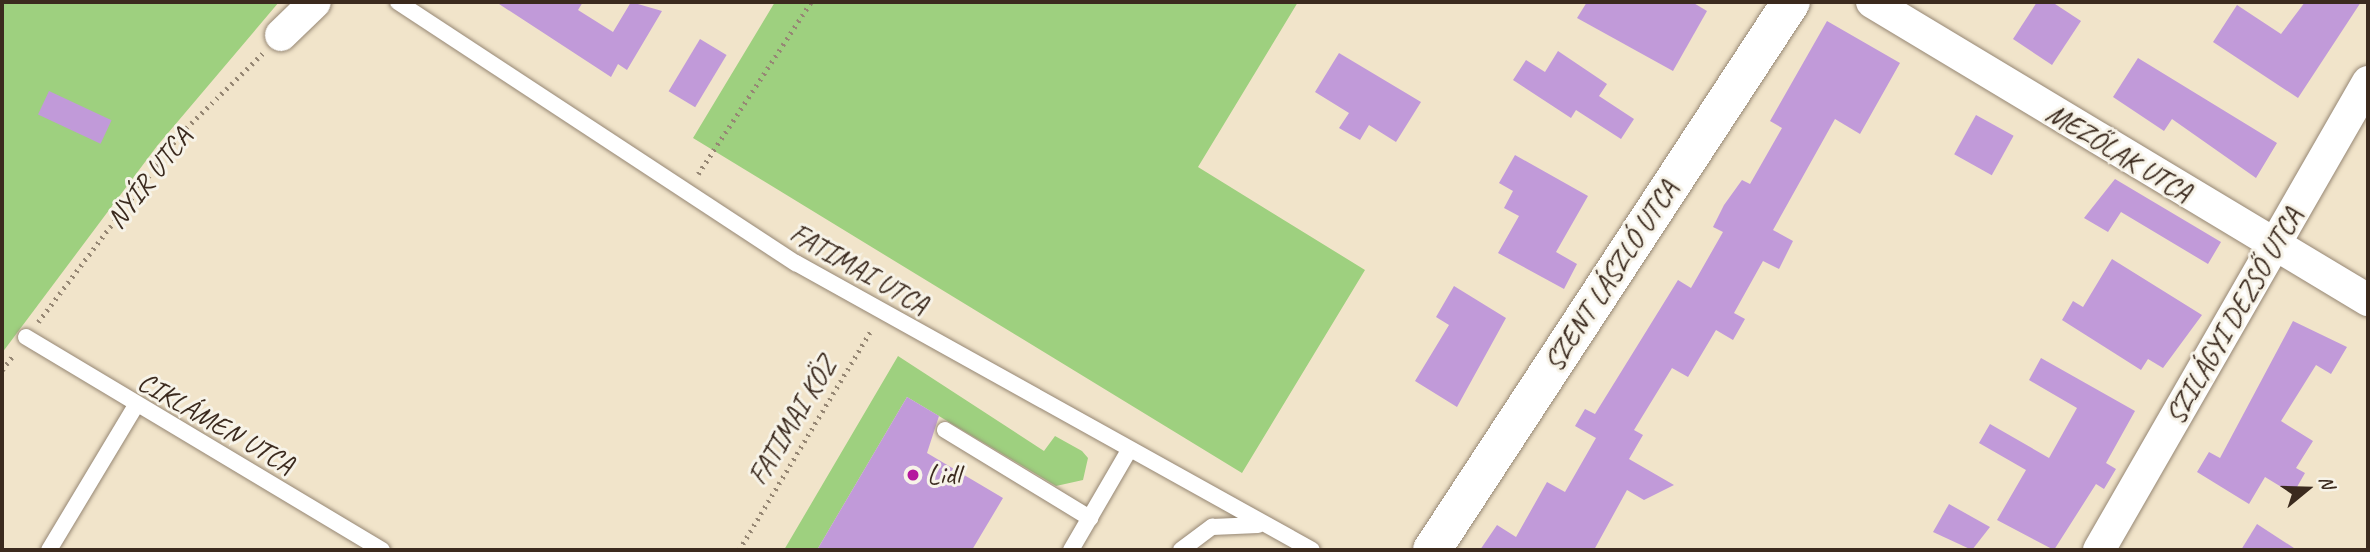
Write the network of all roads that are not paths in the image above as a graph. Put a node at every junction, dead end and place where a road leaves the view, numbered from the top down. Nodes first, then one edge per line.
1 (315, 2) edge
2 (398, 2) edge
3 (1791, 2) edge
4 (1872, 2) edge
5 (281, 35) road end
6 (2368, 82) edge
7 (2274, 247) junction
8 (2368, 300) edge
9 (26, 337) road end
10 (135, 407) junction
11 (945, 430) dead end
12 (1128, 452) junction
13 (1090, 518) junction
14 (1264, 525) junction
15 (49, 550) edge
16 (382, 550) edge
17 (1071, 550) edge
18 (1181, 550) edge
19 (1312, 550) edge
20 (1432, 550) edge
21 (2099, 550) edge

1 - 5 street
2 - 12 lane, FATIMAI UTCA
3 - 20 street, SZENT LÁSZLÓ UTCA
4 - 7 street, MEZŐLAK UTCA
6 - 7 street, SZILÁGYI DEZSŐ UTCA
7 - 8 street, MEZŐLAK UTCA
7 - 21 street, SZILÁGYI DEZSŐ UTCA
9 - 10 lane, CIKLÁMEN UTCA
10 - 15 lane
10 - 16 lane, CIKLÁMEN UTCA
11 - 13 lane
12 - 13 lane
12 - 14 lane, FATIMAI UTCA
13 - 17 lane
14 - 18 lane
14 - 19 lane, FATIMAI UTCA

